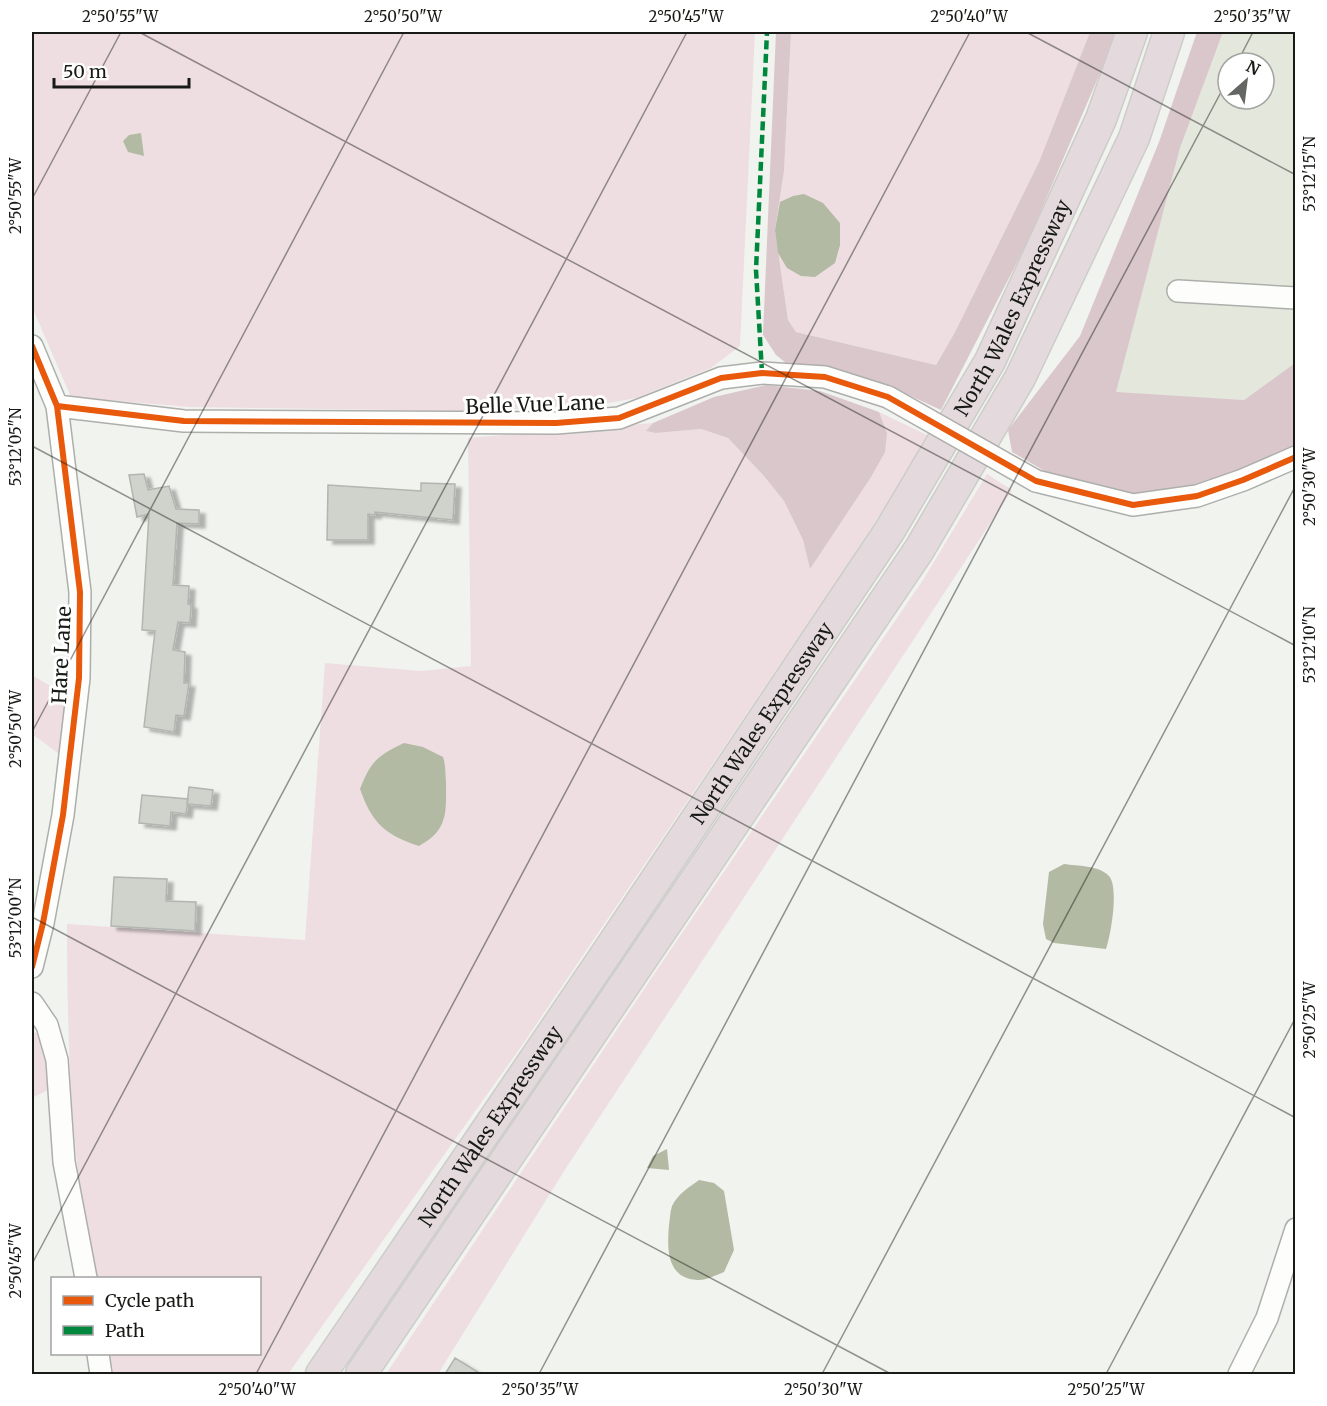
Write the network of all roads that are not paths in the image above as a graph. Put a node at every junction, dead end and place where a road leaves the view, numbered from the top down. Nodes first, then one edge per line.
1 (1132, 32) edge
2 (1169, 32) edge
3 (1178, 32) edge
4 (1145, 103) junction
5 (1178, 291) dead end
6 (1296, 298) edge
7 (32, 346) edge
8 (57, 406) junction
9 (1296, 457) edge
10 (32, 967) edge
11 (32, 1003) edge
12 (1296, 1229) edge
13 (86, 1277) edge
14 (98, 1355) edge
15 (101, 1374) edge
16 (321, 1374) edge
17 (361, 1374) edge
18 (1239, 1374) edge

1 - 16 highway, North Wales Expressway
2 - 4 highway, North Wales Expressway
3 - 4 street
4 - 17 highway, North Wales Expressway
5 - 6 street
7 - 8 street, Hare Lane
8 - 9 street, Belle Vue Lane, bridge
8 - 10 street, Hare Lane
11 - 13 street
12 - 18 street
14 - 15 street

